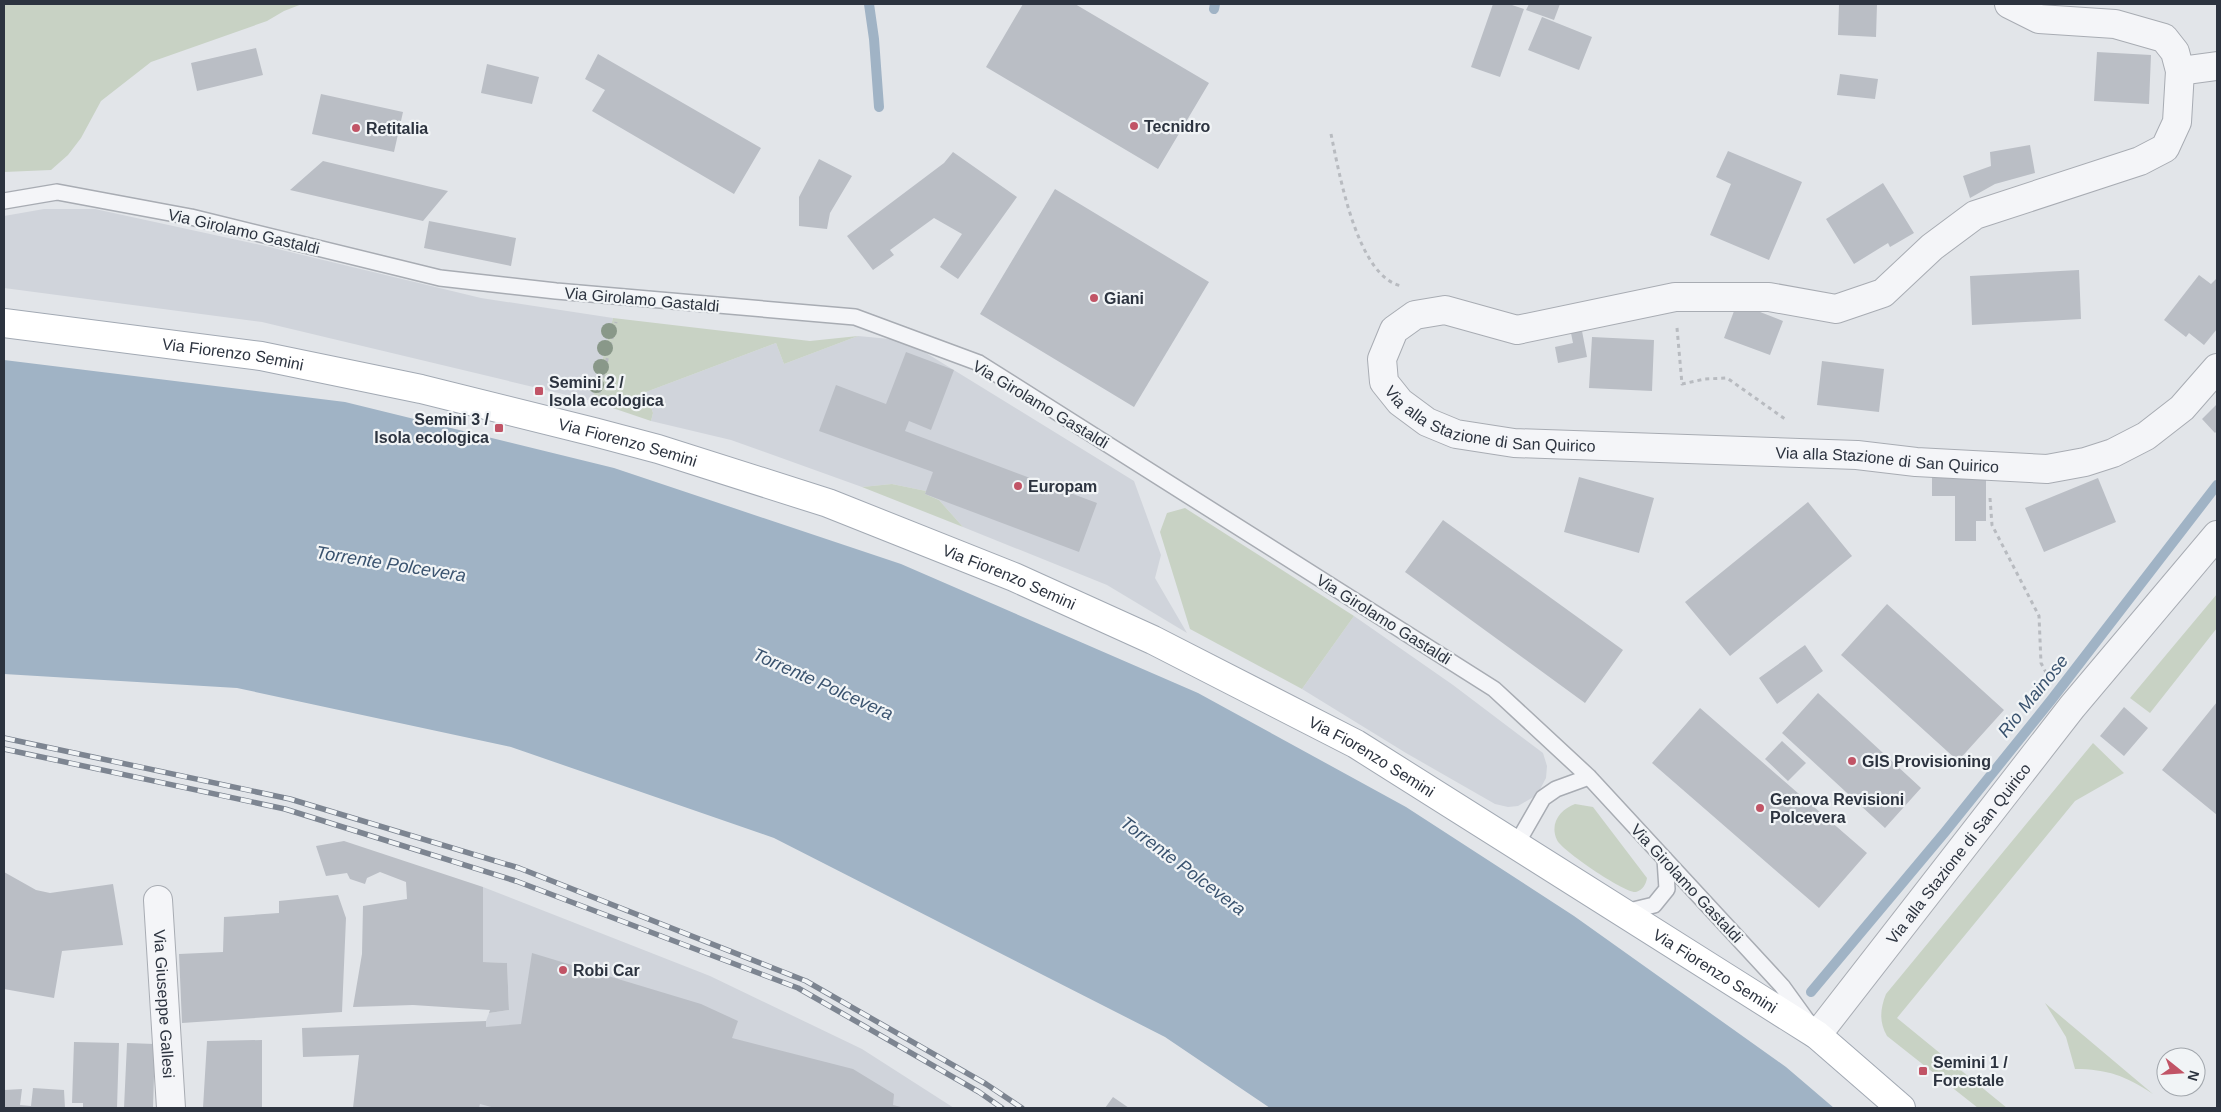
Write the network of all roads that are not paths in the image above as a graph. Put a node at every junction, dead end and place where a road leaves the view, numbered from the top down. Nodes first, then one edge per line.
1 (2009, 4) edge
2 (2217, 66) edge
3 (2180, 71) junction
4 (4, 201) edge
5 (4, 323) edge
6 (2217, 368) edge
7 (2217, 536) edge
8 (1589, 777) junction
9 (1516, 845) junction
10 (1665, 859) junction
11 (158, 900) dead end
12 (1625, 912) junction
13 (1817, 1035) junction
14 (171, 1108) edge
15 (1901, 1108) edge

1 - 3 street, Via alla Stazione di San Quirico
2 - 3 street
3 - 6 street, Via alla Stazione di San Quirico
4 - 8 lane, Via Girolamo Gastaldi
5 - 9 main road, Via Fiorenzo Semini
7 - 13 street, Via alla Stazione di San Quirico
8 - 9 lane
8 - 10 lane, Via Girolamo Gastaldi
9 - 12 main road, Via Fiorenzo Semini
10 - 12 lane
10 - 13 lane, Via Girolamo Gastaldi
11 - 14 street, Via Giuseppe Gallesi
12 - 13 main road, Via Fiorenzo Semini
13 - 15 main road, Via Fiorenzo Semini

